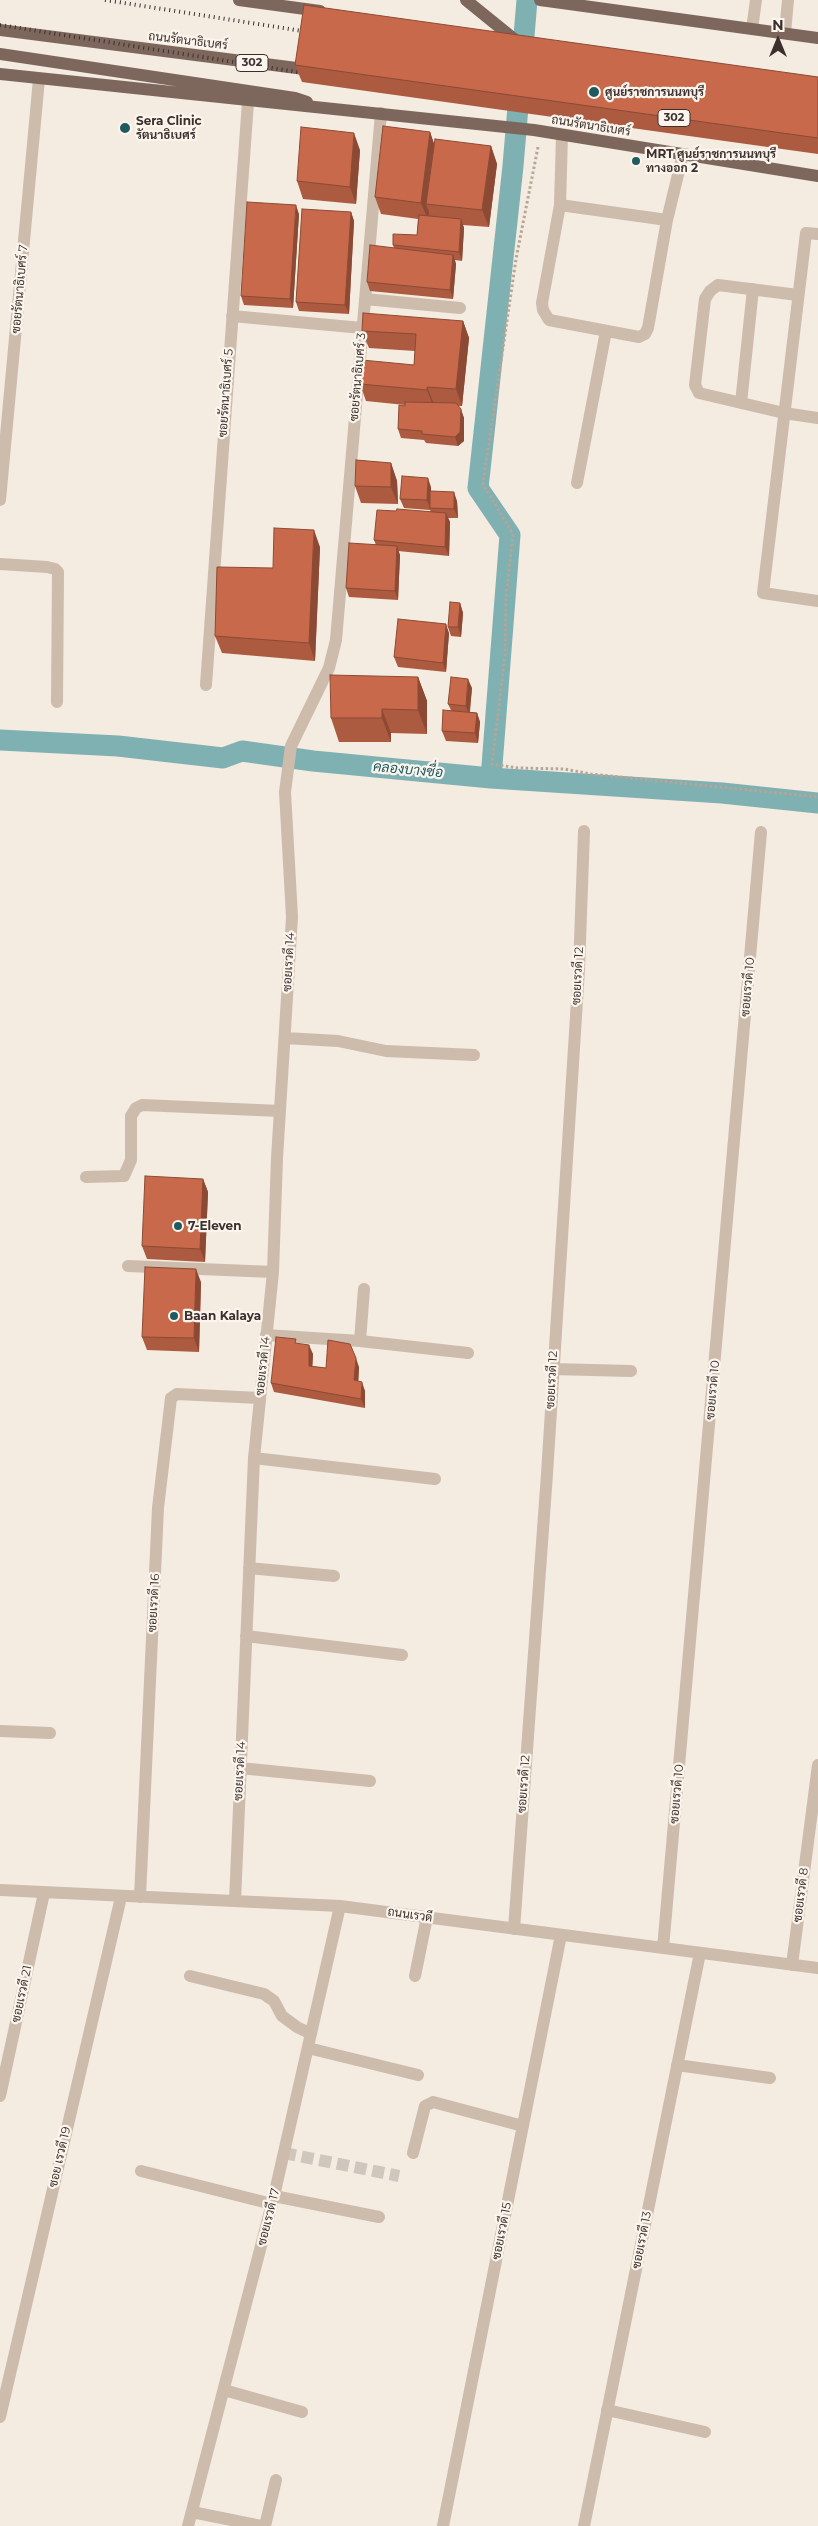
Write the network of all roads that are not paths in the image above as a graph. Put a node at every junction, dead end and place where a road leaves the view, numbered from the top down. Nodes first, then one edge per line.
1 (239, 0) edge
2 (466, 0) edge
3 (540, 0) edge
4 (756, 0) edge
5 (788, 0) edge
6 (337, 14) edge
7 (752, 29) junction
8 (0, 30) edge
9 (785, 33) junction
10 (484, 35) edge
11 (818, 38) edge
12 (0, 54) edge
13 (328, 72) edge
14 (0, 74) edge
15 (39, 79) junction
16 (248, 102) junction
17 (325, 109) junction
18 (381, 113) junction
19 (562, 135) junction
20 (683, 154) junction
21 (818, 176) edge
22 (560, 205) junction
23 (667, 220) junction
24 (818, 234) edge
25 (753, 289) junction
26 (798, 295) junction
27 (364, 299) junction
28 (460, 308) dead end
29 (232, 316) junction
30 (362, 328) junction
31 (606, 331) junction
32 (741, 403) junction
33 (784, 413) junction
34 (818, 418) edge
35 (577, 483) dead end
36 (0, 500) edge
37 (0, 564) edge
38 (818, 601) edge
39 (206, 685) dead end
40 (57, 702) dead end
41 (291, 746) joint
42 (584, 831) dead end
43 (761, 832) dead end
44 (285, 1038) junction
45 (474, 1055) dead end
46 (280, 1111) junction
47 (86, 1177) dead end
48 (128, 1266) dead end
49 (273, 1272) junction
50 (364, 1289) dead end
51 (266, 1335) junction
52 (360, 1341) junction
53 (468, 1353) dead end
54 (552, 1369) junction
55 (630, 1371) dead end
56 (259, 1398) junction
57 (254, 1458) junction
58 (435, 1479) dead end
59 (249, 1568) junction
60 (334, 1576) dead end
61 (246, 1636) junction
62 (402, 1655) dead end
63 (0, 1731) edge
64 (50, 1734) dead end
65 (818, 1765) edge
66 (240, 1768) junction
67 (370, 1781) dead end
68 (815, 1814) edge
69 (0, 1890) edge
70 (44, 1892) junction
71 (121, 1897) junction
72 (140, 1897) junction
73 (234, 1901) junction
74 (340, 1906) junction
75 (427, 1917) junction
76 (514, 1929) junction
77 (560, 1935) junction
78 (663, 1948) junction
79 (700, 1953) junction
80 (792, 1965) junction
81 (818, 1968) edge
82 (190, 1976) dead end
83 (415, 1976) dead end
84 (311, 2034) junction
85 (308, 2048) junction
86 (677, 2066) junction
87 (418, 2075) dead end
88 (770, 2078) dead end
89 (0, 2096) edge
90 (523, 2126) junction
91 (413, 2153) dead end
92 (141, 2171) dead end
93 (273, 2200) junction
94 (379, 2218) dead end
95 (224, 2390) junction
96 (607, 2410) junction
97 (302, 2412) dead end
98 (0, 2418) edge
99 (705, 2432) dead end
100 (276, 2480) dead end
101 (192, 2512) junction
102 (188, 2526) edge
103 (263, 2526) edge
104 (443, 2526) edge
105 (584, 2526) edge

1 - 6 main road
2 - 10 main road
3 - 7 main road
4 - 7 street
5 - 9 street
7 - 9 main road
8 - 13 main road, ถนนรัตนาธิเบศร์ / 302
9 - 11 main road
12 - 17 main road
14 - 15 main road, ถนนรัตนาธิเบศร์
15 - 16 main road, ถนนรัตนาธิเบศร์
15 - 36 street, ซอยรัตนาธิเบศร์ 7
16 - 17 main road, ถนนรัตนาธิเบศร์
16 - 29 street, ซอยรัตนาธิเบศร์ 5
17 - 18 main road, ถนนรัตนาธิเบศร์
18 - 19 main road, ถนนรัตนาธิเบศร์
18 - 27 street, ซอยรัตนาธิเบศร์ 3
19 - 20 main road, ถนนรัตนาธิเบศร์
19 - 22 street
20 - 21 main road, ถนนรัตนาธิเบศร์
20 - 23 street
22 - 23 street
22 - 31 street
23 - 31 street
24 - 26 street
25 - 26 street
25 - 32 street
25 - 32 street
26 - 33 street
27 - 28 street
27 - 30 street, ซอยรัตนาธิเบศร์ 3
29 - 30 street
29 - 39 street, ซอยรัตนาธิเบศร์ 5
30 - 41 street, ซอยรัตนาธิเบศร์ 3
31 - 35 street
32 - 33 street
33 - 34 street
33 - 38 street
37 - 40 street
41 - 44 street, ซอยเรวดี 14
42 - 54 street, ซอยเรวดี 12
43 - 78 street, ซอยเรวดี 10
44 - 45 street
44 - 46 street, ซอยเรวดี 14
46 - 47 street
46 - 49 street, ซอยเรวดี 14
48 - 49 street
49 - 51 street, ซอยเรวดี 14
50 - 52 street
51 - 52 street
51 - 56 street, ซอยเรวดี 14
52 - 53 street
54 - 55 street
54 - 76 street, ซอยเรวดี 12
56 - 57 street, ซอยเรวดี 14
56 - 72 street, ซอยเรวดี 16
57 - 58 street
57 - 59 street, ซอยเรวดี 14
59 - 60 street
59 - 61 street, ซอยเรวดี 14
61 - 62 street
61 - 66 street, ซอยเรวดี 14
63 - 64 street
65 - 68 street, ซอยเรวดี 8
66 - 67 street
66 - 73 street, ซอยเรวดี 14
68 - 80 street, ซอยเรวดี 8
69 - 70 street, ถนนเรวดี
70 - 71 street, ถนนเรวดี
70 - 89 street, ซอยเรวดี 21
71 - 72 street, ถนนเรวดี
71 - 98 street, ซอย เรวดี 19
72 - 73 street, ถนนเรวดี
73 - 74 street, ถนนเรวดี
74 - 75 street, ถนนเรวดี
74 - 84 street, ซอยเรวดี 17
75 - 76 street, ถนนเรวดี
75 - 83 street
76 - 77 street, ถนนเรวดี
77 - 78 street, ถนนเรวดี
77 - 90 street, ซอยเรวดี 15
78 - 79 street, ถนนเรวดี
79 - 80 street, ถนนเรวดี
79 - 86 street, ซอยเรวดี 13
80 - 81 street, ถนนเรวดี
82 - 84 street
84 - 85 street, ซอยเรวดี 17
85 - 87 street
85 - 93 street, ซอยเรวดี 17
86 - 88 street
86 - 96 street, ซอยเรวดี 13
90 - 91 street
90 - 104 street, ซอยเรวดี 15
92 - 93 street
93 - 94 street
93 - 95 street, ซอยเรวดี 17
95 - 97 street
95 - 101 street, ซอยเรวดี 17
96 - 99 street
96 - 105 street, ซอยเรวดี 13
100 - 103 street
101 - 102 street, ซอยเรวดี 17
101 - 103 street

